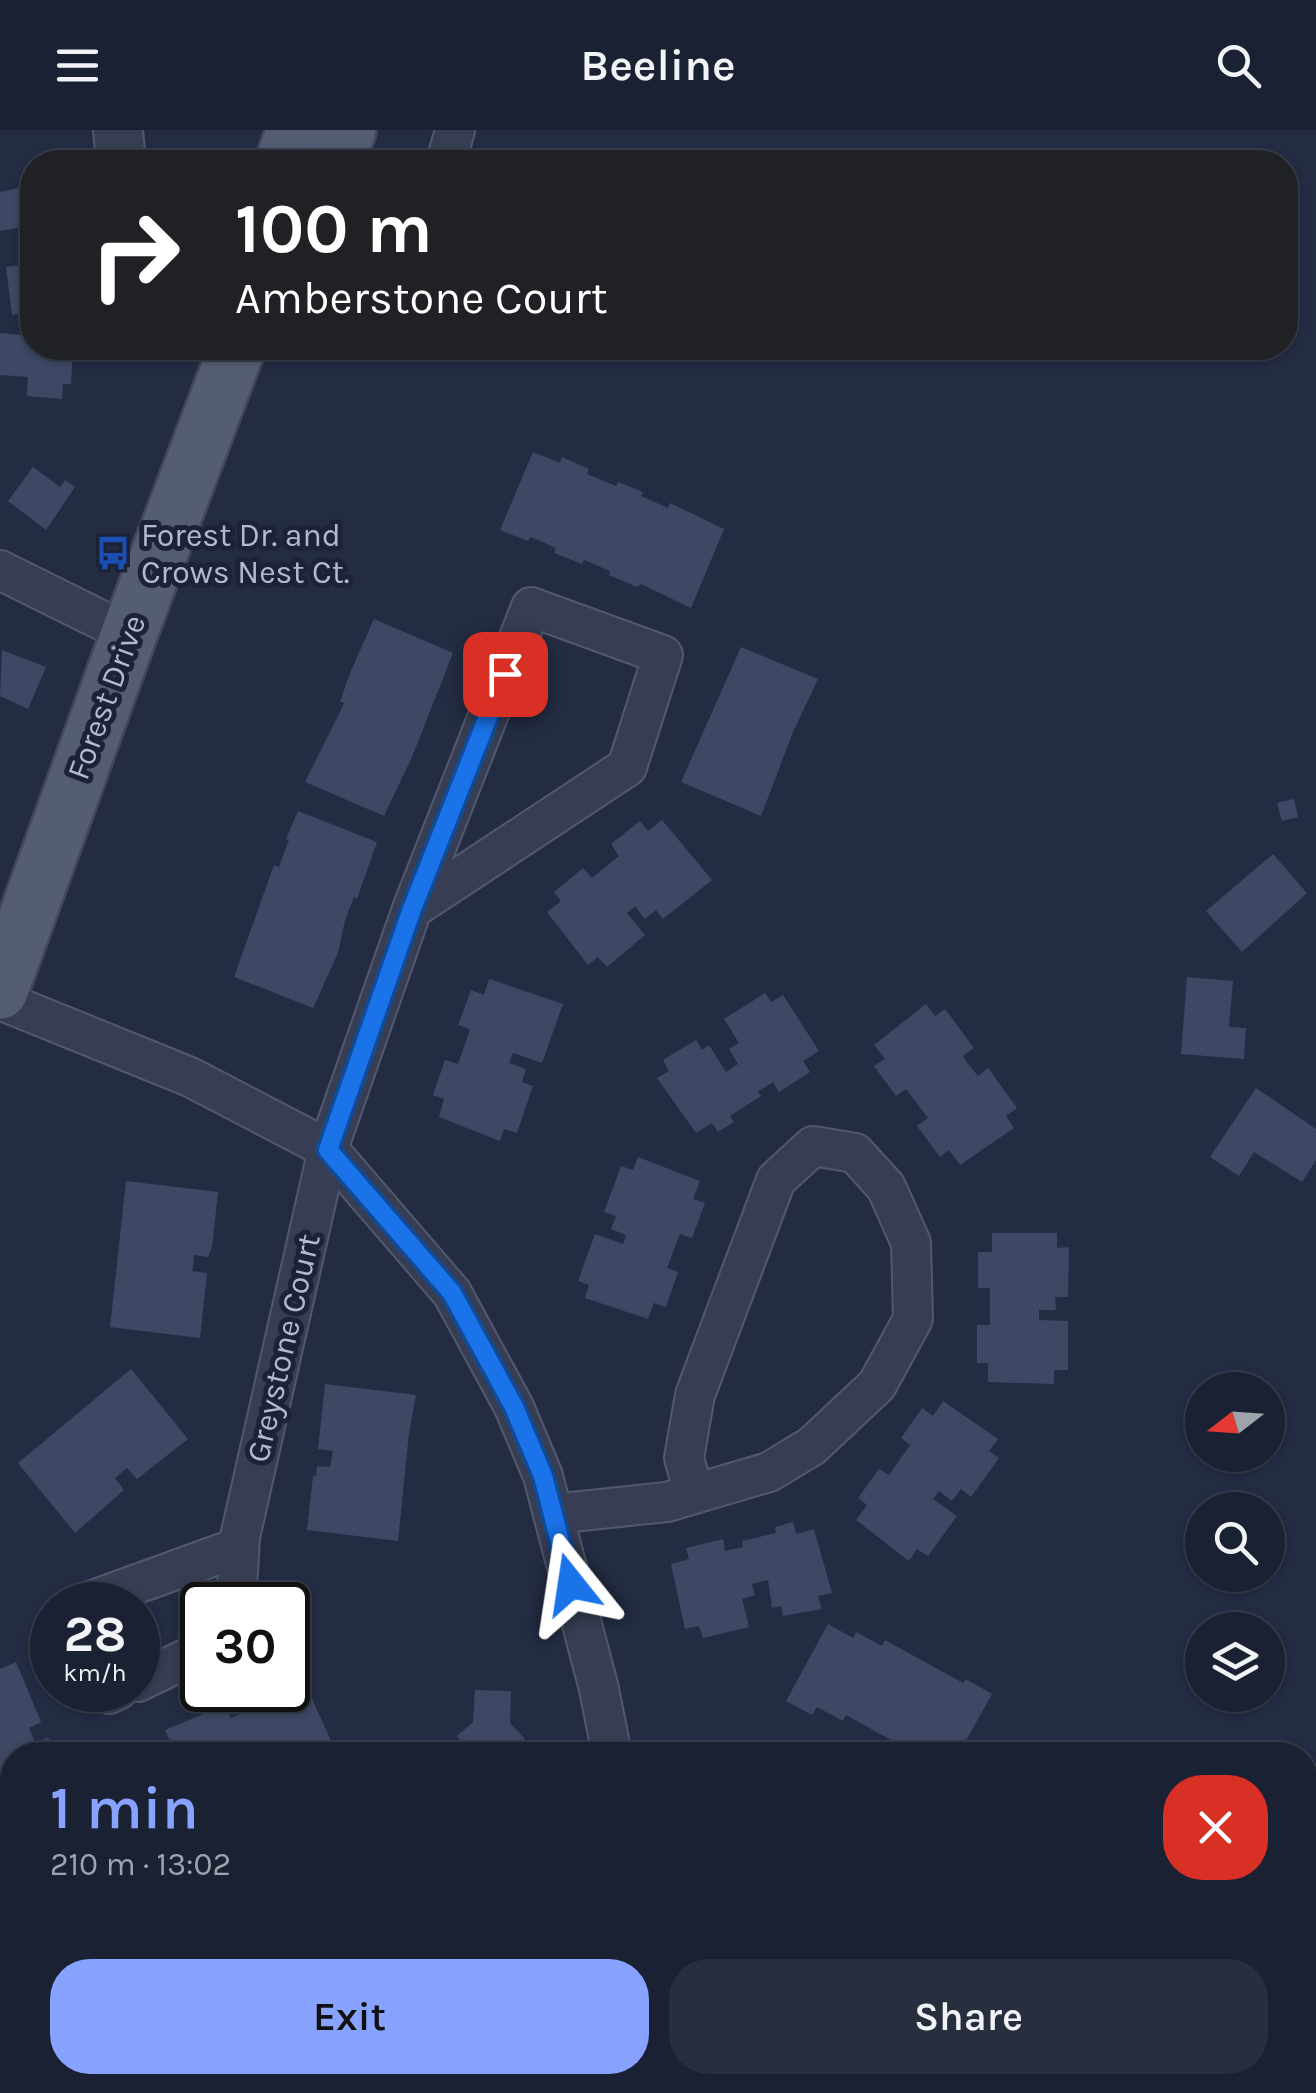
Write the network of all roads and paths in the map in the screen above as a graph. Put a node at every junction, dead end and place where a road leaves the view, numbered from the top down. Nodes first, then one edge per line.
1 (232, 360) edge
2 (0, 570) edge
3 (128, 634) junction
4 (412, 909) junction
5 (0, 991) edge
6 (0, 1000) edge
7 (328, 1150) junction
8 (694, 1494) junction
9 (553, 1514) junction
10 (239, 1547) junction
11 (142, 1582) edge
12 (237, 1582) edge
13 (609, 1742) edge

1 - 3 main road, Forest Drive
2 - 3 street
3 - 5 main road, Forest Drive
4 - 4 street, Greystone Court
4 - 7 street, Greystone Court
6 - 7 street
7 - 9 street
7 - 10 street, Greystone Court
8 - 8 street
8 - 9 street
9 - 13 street
10 - 11 street
10 - 12 street, Greystone Court

